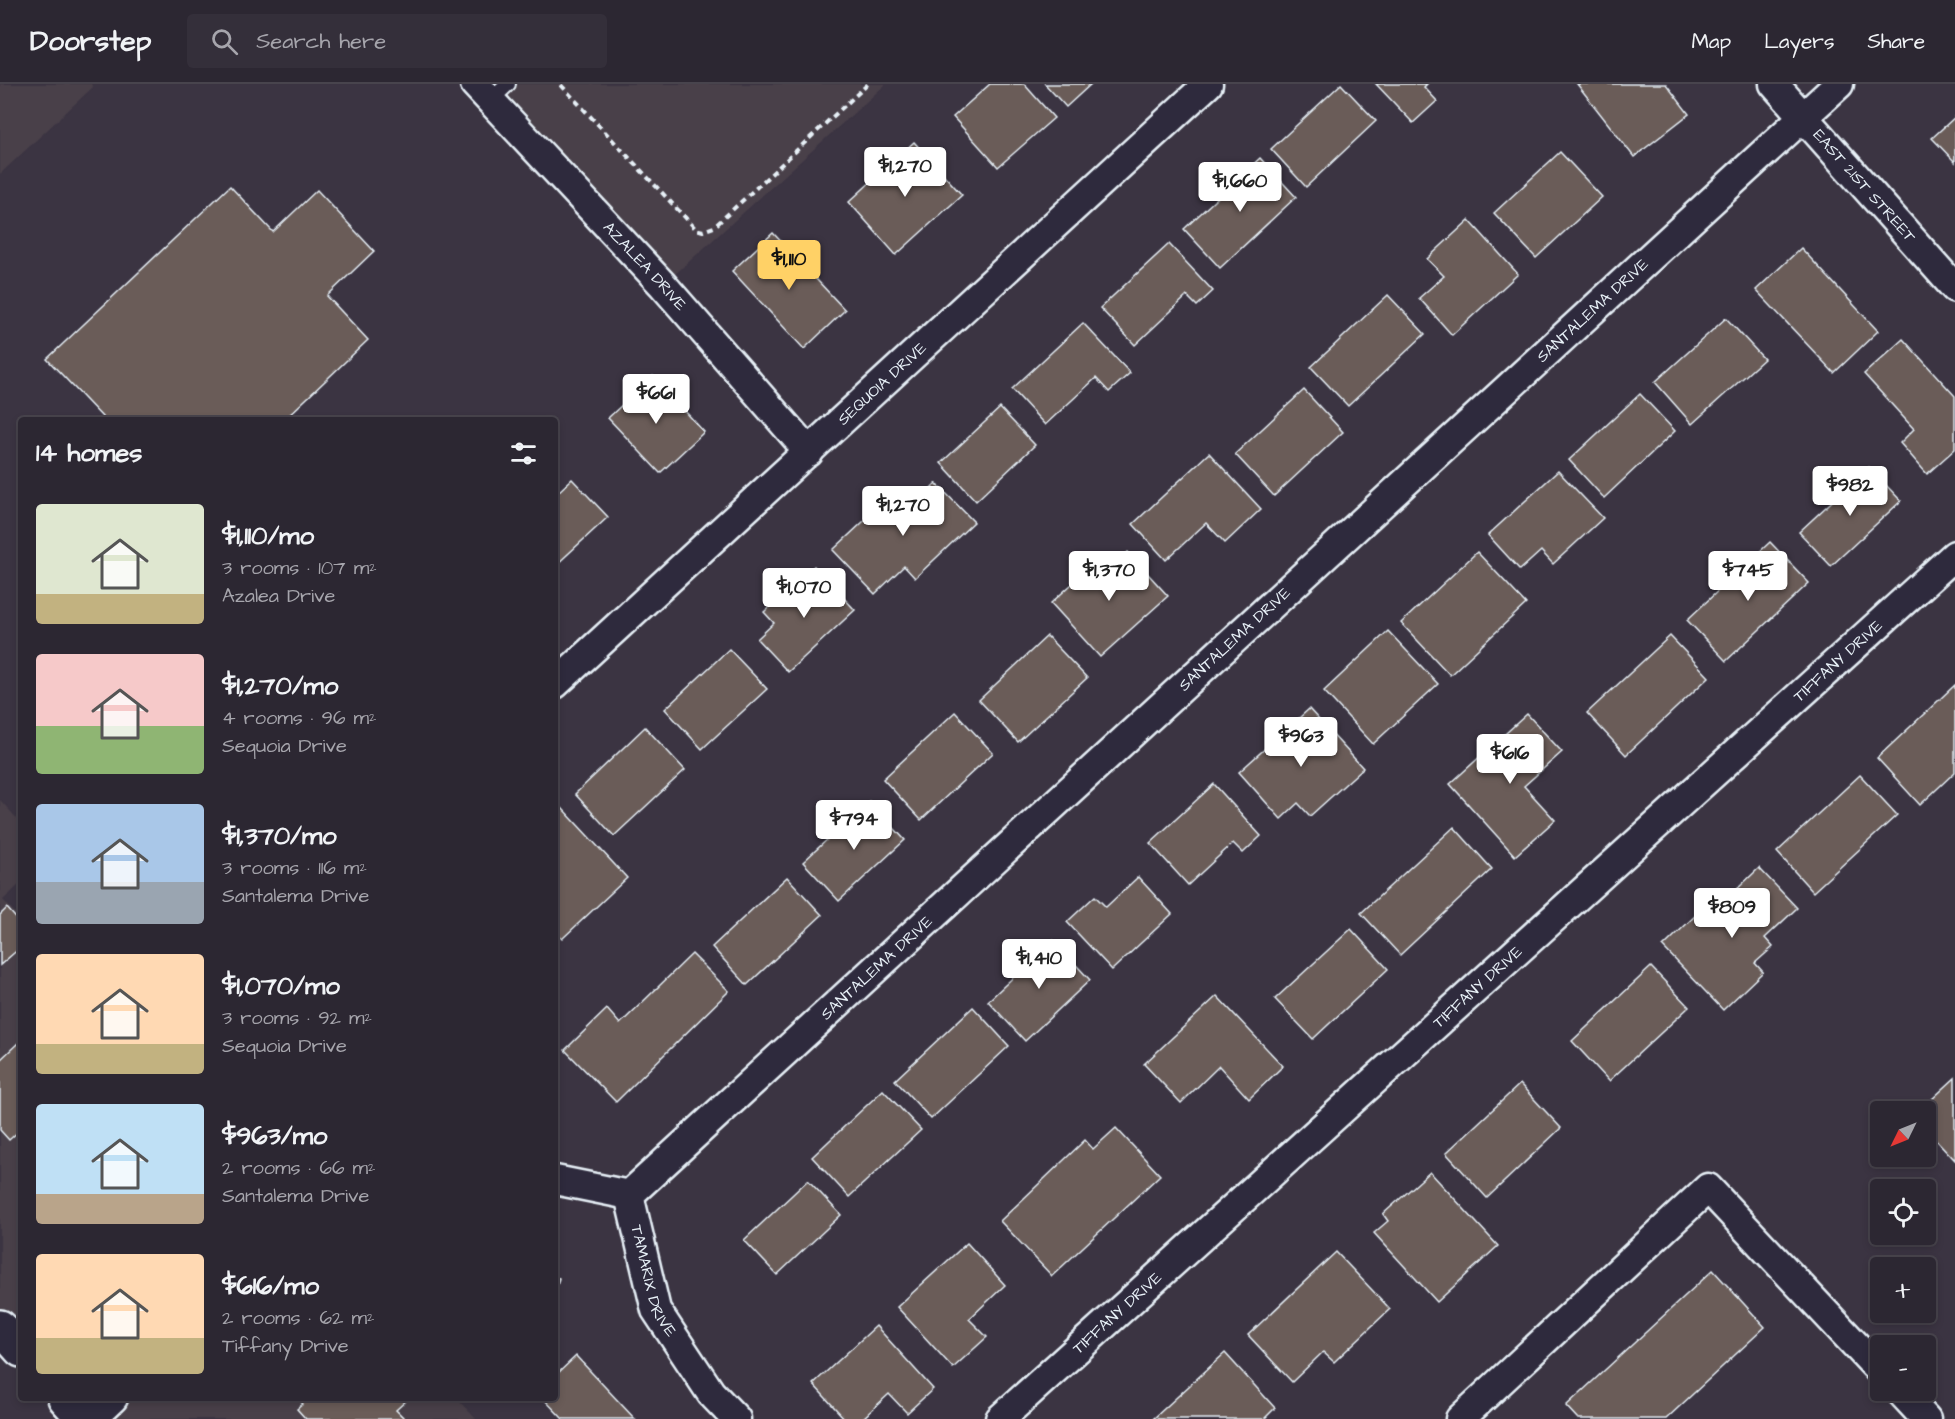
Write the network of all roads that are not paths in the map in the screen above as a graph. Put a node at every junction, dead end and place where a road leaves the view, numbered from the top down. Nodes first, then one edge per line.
1 (1208, 84) edge
2 (1774, 84) edge
3 (1839, 84) edge
4 (492, 89) edge
5 (1804, 116) junction
6 (1955, 288) edge
7 (809, 452) junction
8 (1955, 555) edge
9 (558, 681) edge
10 (558, 1181) edge
11 (629, 1195) junction
12 (0, 1327) edge
13 (18, 1347) edge
14 (1870, 1360) edge
15 (68, 1401) edge
16 (110, 1401) edge
17 (1909, 1401) edge
18 (84, 1419) edge
19 (91, 1419) edge
20 (736, 1419) edge
21 (1000, 1419) edge
22 (1460, 1419) edge
23 (1926, 1419) edge

1 - 7 street, SEQUOIA DRIVE
2 - 5 street, EAST 21ST STREET
3 - 5 street, SANTALEMA DRIVE
4 - 7 street, AZALEA DRIVE
5 - 6 street, EAST 21ST STREET
5 - 11 street, SANTALEMA DRIVE
7 - 9 street, SEQUOIA DRIVE
8 - 21 street, TIFFANY DRIVE
10 - 11 street
11 - 20 street, TAMARIX DRIVE
12 - 13 main road
14 - 22 street
15 - 18 main road
16 - 19 street
17 - 23 street

